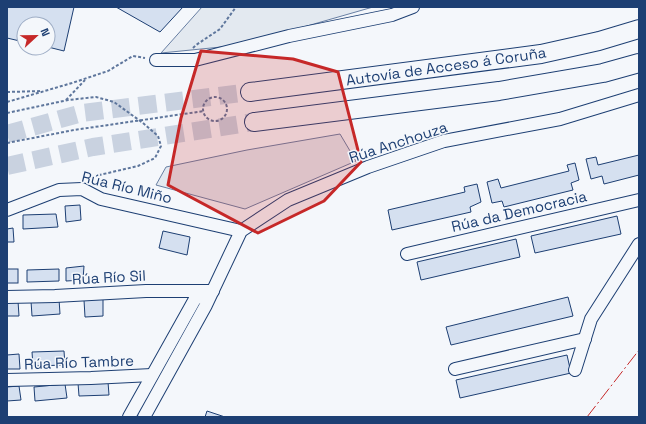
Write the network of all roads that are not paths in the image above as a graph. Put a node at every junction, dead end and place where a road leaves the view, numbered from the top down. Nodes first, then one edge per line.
1 (413, 7) edge
2 (639, 29) edge
3 (156, 60) road end
4 (639, 63) edge
5 (250, 92) tunnel mouth
6 (639, 95) edge
7 (254, 122) tunnel mouth
8 (639, 200) edge
9 (7, 210) edge
10 (241, 231) junction
11 (639, 244) edge
12 (407, 254) dead end
13 (213, 290) junction
14 (7, 297) edge
15 (585, 339) junction
16 (455, 369) dead end
17 (575, 370) dead end
18 (152, 375) junction
19 (7, 380) edge
20 (129, 417) edge
21 (144, 417) edge

1 - 3 street
2 - 5 highway, Autovía de Acceso á Coruña
4 - 7 highway, Autovía de Acceso á Coruña
6 - 10 street, Rúa Anchouza
8 - 12 street, Rúa da Democracia
9 - 10 street, Rúa Río Miño
10 - 13 street
11 - 15 street
13 - 14 street, Rúa Río Sil
13 - 18 street
13 - 21 street
15 - 16 street
15 - 17 street
18 - 19 street, Rúa Río Tambre
18 - 20 street

